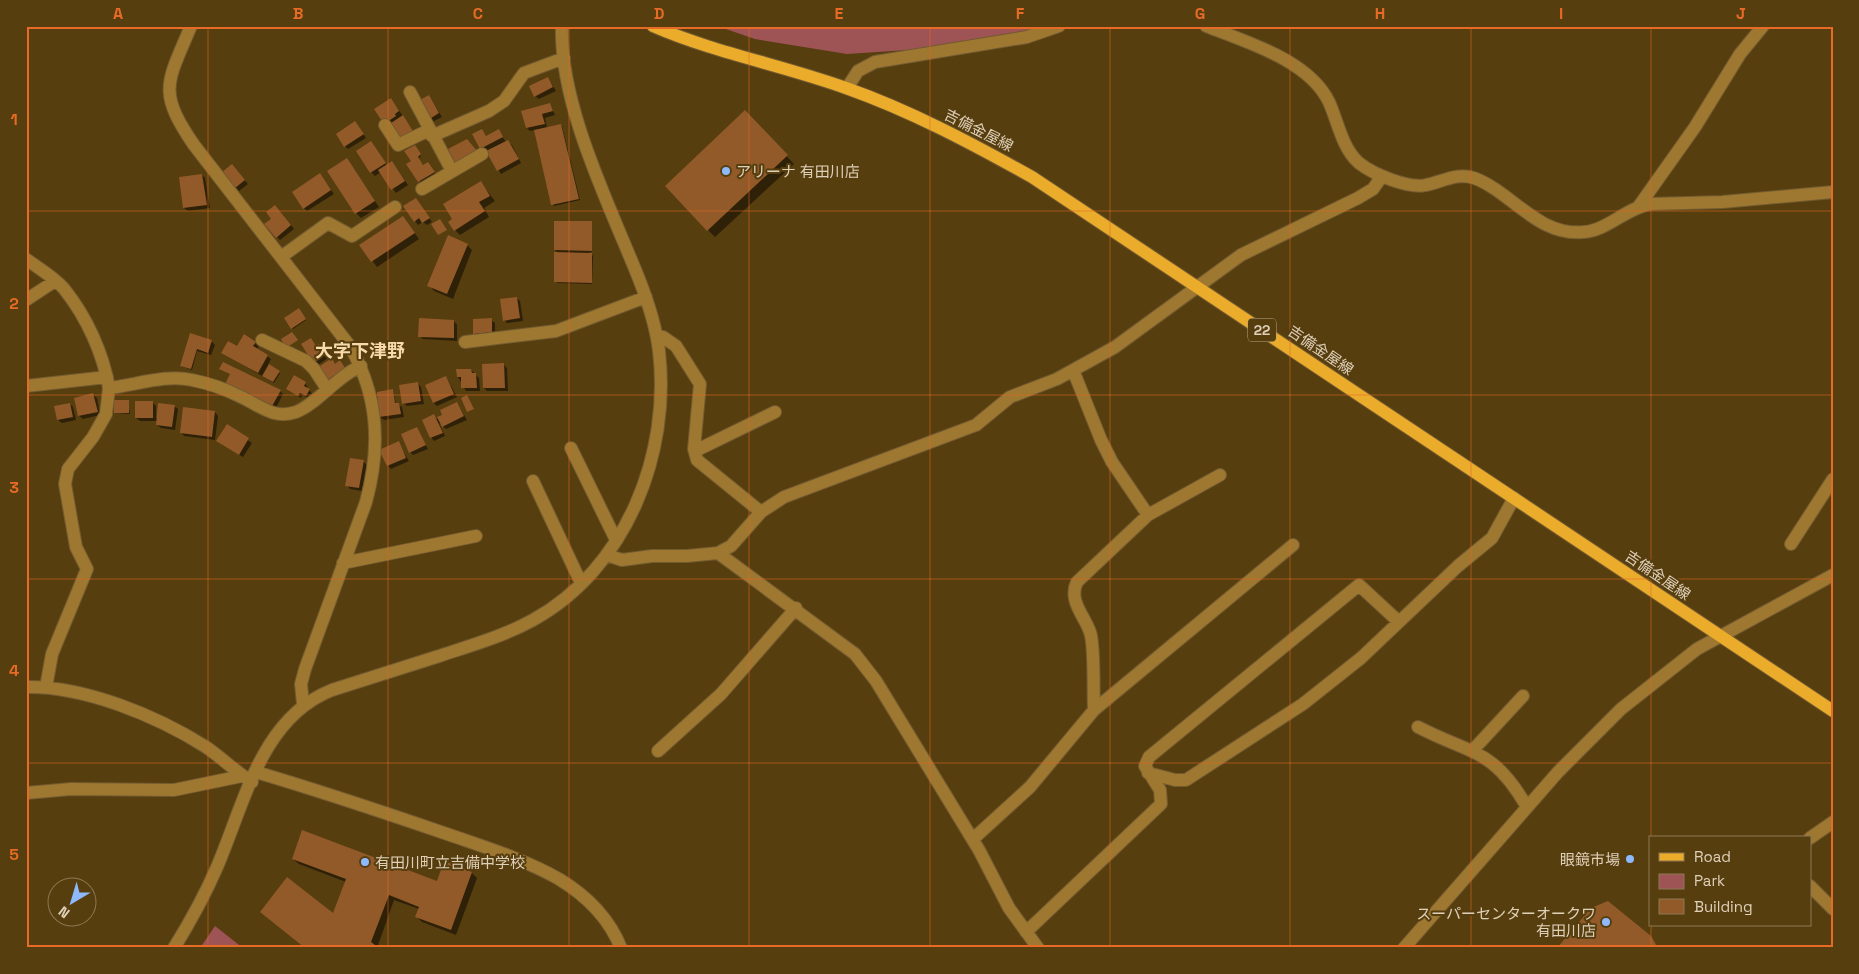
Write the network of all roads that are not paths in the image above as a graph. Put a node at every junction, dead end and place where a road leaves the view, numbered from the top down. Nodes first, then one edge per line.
1 (192, 26) edge
2 (562, 26) edge
3 (653, 26) edge
4 (1059, 26) edge
5 (1206, 26) edge
6 (1763, 26) edge
7 (564, 58) junction
8 (847, 88) junction
9 (410, 92) dead end
10 (385, 126) dead end
11 (431, 133) junction
12 (482, 154) dead end
13 (452, 171) junction
14 (1382, 176) junction
15 (422, 189) dead end
16 (1833, 192) edge
17 (1639, 206) junction
18 (395, 207) dead end
19 (281, 257) junction
20 (26, 259) edge
21 (55, 281) junction
22 (1198, 288) junction
23 (646, 297) junction
24 (26, 300) edge
25 (656, 338) junction
26 (262, 340) dead end
27 (465, 342) dead end
28 (361, 366) junction
29 (1074, 370) junction
30 (108, 382) junction
31 (26, 386) edge
32 (327, 389) junction
33 (775, 412) dead end
34 (572, 448) dead end
35 (695, 451) junction
36 (1220, 475) dead end
37 (1833, 479) edge
38 (533, 482) dead end
39 (1514, 498) junction
40 (761, 512) junction
41 (1148, 515) junction
42 (476, 536) dead end
43 (616, 540) junction
44 (1791, 544) dead end
45 (1293, 545) dead end
46 (718, 553) junction
47 (606, 555) junction
48 (343, 563) junction
49 (1833, 575) edge
50 (581, 582) junction
51 (796, 608) junction
52 (1399, 622) junction
53 (1721, 636) junction
54 (26, 687) edge
55 (46, 687) junction
56 (1523, 696) dead end
57 (303, 704) junction
58 (1094, 710) junction
59 (1833, 711) edge
60 (1418, 727) dead end
61 (1472, 750) junction
62 (658, 751) dead end
63 (1148, 773) junction
64 (250, 777) junction
65 (26, 793) edge
66 (1527, 807) junction
67 (1833, 822) edge
68 (1812, 837) edge
69 (973, 839) junction
70 (1812, 888) edge
71 (1833, 910) edge
72 (1026, 932) junction
73 (174, 948) edge
74 (621, 948) edge
75 (1038, 948) edge
76 (1404, 948) edge

1 - 19 street
2 - 7 street
3 - 8 main road, 吉備金屋線 / 22
4 - 8 street
5 - 14 street
6 - 17 street
7 - 11 street
7 - 23 street
8 - 22 main road, 吉備金屋線 / 22
9 - 11 street
10 - 11 street
11 - 13 street
12 - 13 street
13 - 15 street
14 - 17 street
14 - 22 street
16 - 17 street
18 - 19 street
19 - 28 street
20 - 21 street
21 - 24 street
21 - 30 street
22 - 29 street
22 - 39 main road, 吉備金屋線 / 22
23 - 25 street
23 - 27 street
25 - 35 street
25 - 43 street
26 - 32 street
28 - 32 street
28 - 48 street
29 - 40 street
29 - 41 street
30 - 31 street
30 - 32 street
30 - 55 street
33 - 35 street
34 - 43 street
35 - 40 street
36 - 41 street
37 - 44 street
38 - 50 street
39 - 52 street
39 - 53 main road, 吉備金屋線 / 22
40 - 46 street
41 - 58 street
42 - 48 street
43 - 47 street
45 - 58 street
46 - 47 street
46 - 51 street
47 - 50 street
48 - 57 street
49 - 53 street
50 - 57 street
51 - 62 street
51 - 69 street
52 - 63 street
52 - 63 street
53 - 59 main road, 吉備金屋線 / 22
53 - 66 street
54 - 55 street
55 - 64 street
56 - 61 street
57 - 64 street
58 - 69 street
60 - 61 street
61 - 66 street
63 - 72 street
64 - 65 street
64 - 73 street
64 - 74 street
66 - 76 street
67 - 68 street
69 - 72 street
70 - 71 street
72 - 75 street

